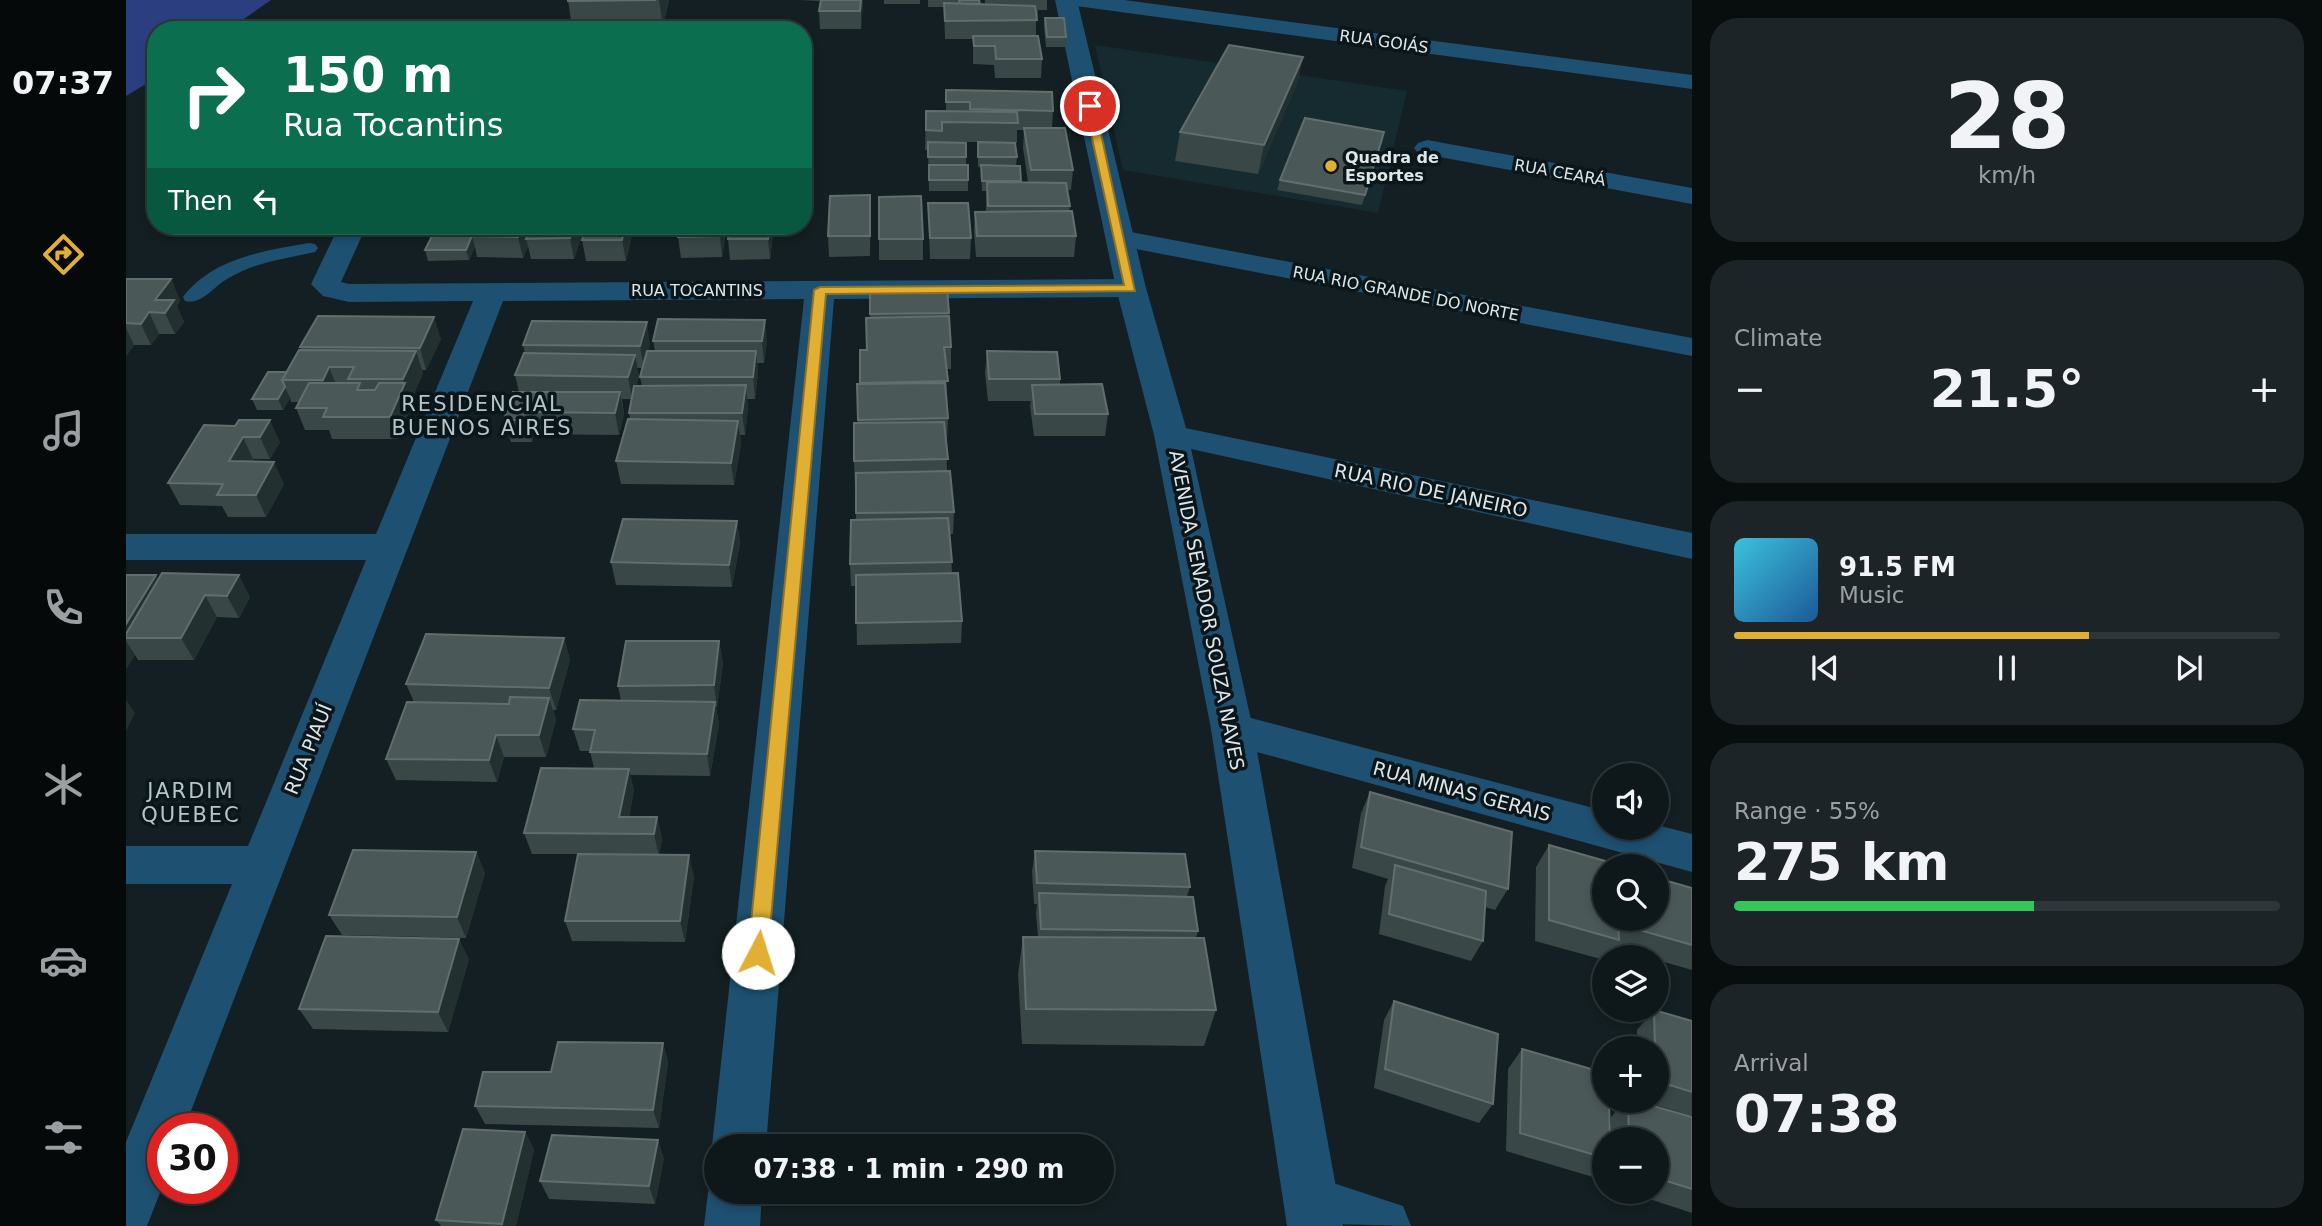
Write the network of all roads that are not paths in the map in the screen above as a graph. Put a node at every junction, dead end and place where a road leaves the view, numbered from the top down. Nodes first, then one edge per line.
1 (1066, 0) edge
2 (1076, 0) edge
3 (1692, 82) edge
4 (1427, 148) dead end
5 (1692, 196) edge
6 (348, 235) edge
7 (1120, 238) junction
8 (309, 248) dead end
9 (1131, 288) junction
10 (492, 290) junction
11 (820, 290) junction
12 (192, 297) dead end
13 (1692, 347) edge
14 (1171, 435) junction
15 (1692, 546) edge
16 (126, 547) edge
17 (389, 547) junction
18 (1233, 729) junction
19 (1692, 853) edge
20 (126, 865) edge
21 (262, 865) junction
22 (740, 1134) edge
23 (734, 1204) edge
24 (126, 1209) edge
25 (1314, 1215) edge
26 (732, 1226) edge
27 (1383, 1226) edge

1 - 7 street, AVENIDA SENADOR SOUZA NAVES
2 - 3 street, RUA GOIÁS
4 - 5 street, RUA CEARÁ
6 - 10 street, RUA TOCANTINS
7 - 9 street, AVENIDA SENADOR SOUZA NAVES
7 - 13 street, RUA RIO GRANDE DO NORTE
8 - 12 lane
9 - 11 street, RUA TOCANTINS
9 - 14 street, AVENIDA SENADOR SOUZA NAVES
10 - 11 street, RUA TOCANTINS
10 - 17 street, RUA PIAUÍ
11 - 22 street
14 - 15 street, RUA RIO DE JANEIRO
14 - 18 street, AVENIDA SENADOR SOUZA NAVES
16 - 17 street
17 - 21 street, RUA PIAUÍ
18 - 19 street, RUA MINAS GERAIS
18 - 25 street, AVENIDA SENADOR SOUZA NAVES
20 - 21 street
21 - 24 street, RUA PIAUÍ
23 - 26 street
25 - 27 street

